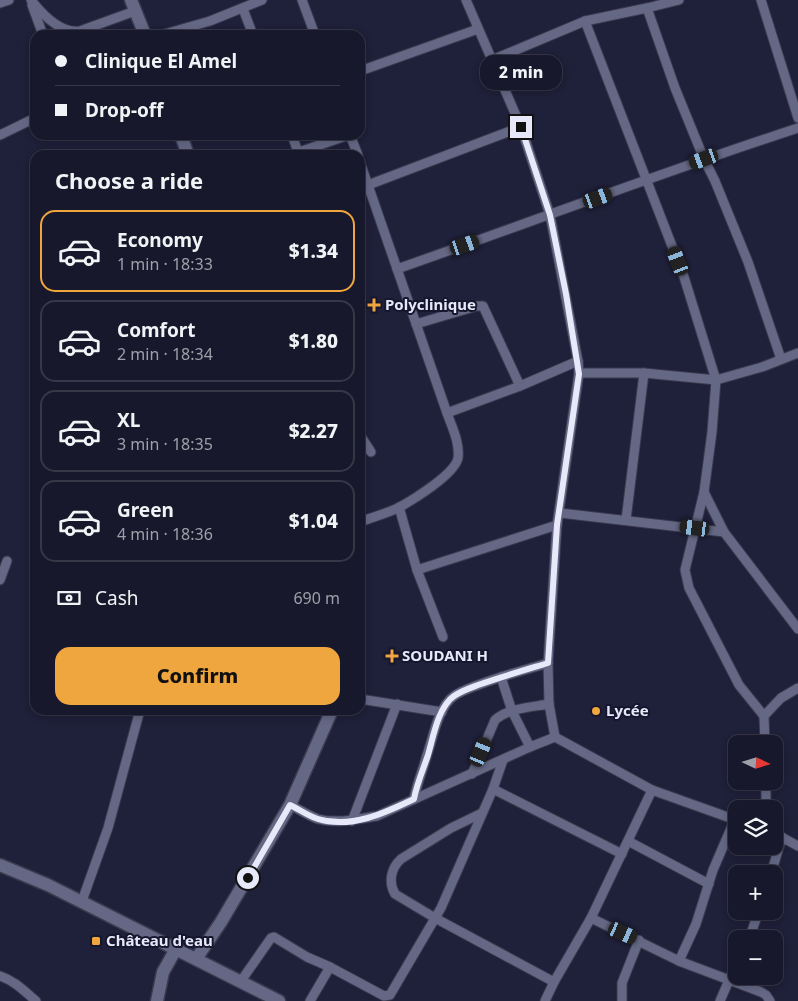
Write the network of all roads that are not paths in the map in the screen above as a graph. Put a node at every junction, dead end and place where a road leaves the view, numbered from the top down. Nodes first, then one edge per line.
1 (9, 0) edge
2 (30, 0) edge
3 (262, 0) edge
4 (302, 0) edge
5 (466, 0) edge
6 (679, 0) edge
7 (761, 0) edge
8 (0, 3) edge
9 (135, 4) edge
10 (647, 8) junction
11 (243, 9) junction
12 (585, 21) junction
13 (478, 29) junction
14 (41, 30) edge
15 (69, 30) edge
16 (82, 30) edge
17 (143, 30) edge
18 (150, 30) edge
19 (178, 30) edge
20 (251, 30) edge
21 (313, 30) edge
22 (492, 60) junction
23 (365, 69) edge
24 (798, 118) edge
25 (30, 121) edge
26 (521, 127) junction
27 (798, 128) edge
28 (0, 136) edge
29 (336, 140) edge
30 (307, 150) edge
31 (704, 159) junction
32 (365, 176) edge
33 (647, 180) junction
34 (368, 185) junction
35 (550, 215) junction
36 (397, 269) junction
37 (416, 324) junction
38 (798, 353) edge
39 (781, 359) junction
40 (578, 362) junction
41 (644, 372) junction
42 (579, 374) junction
43 (716, 380) junction
44 (520, 386) junction
45 (448, 413) junction
46 (365, 443) edge
47 (371, 452) dead end
48 (704, 492) junction
49 (399, 508) junction
50 (560, 513) junction
51 (365, 520) edge
52 (626, 520) junction
53 (557, 525) junction
54 (695, 528) junction
55 (724, 532) junction
56 (7, 561) dead end
57 (418, 570) junction
58 (0, 580) edge
59 (798, 629) edge
60 (443, 637) dead end
61 (548, 663) junction
62 (501, 677) junction
63 (798, 688) edge
64 (365, 701) edge
65 (397, 704) junction
66 (549, 704) junction
67 (512, 711) junction
68 (442, 712) junction
69 (139, 715) edge
70 (330, 715) edge
71 (764, 716) junction
72 (765, 735) edge
73 (555, 737) junction
74 (530, 747) junction
75 (503, 760) junction
76 (472, 774) junction
77 (493, 789) junction
78 (652, 790) junction
79 (414, 799) junction
80 (290, 805) junction
81 (482, 813) junction
82 (728, 817) edge
83 (352, 820) junction
84 (728, 837) edge
85 (783, 838) edge
86 (628, 841) junction
87 (798, 846) edge
88 (622, 854) junction
89 (0, 865) edge
90 (709, 884) junction
91 (82, 901) junction
92 (435, 918) junction
93 (591, 918) junction
94 (639, 940) junction
95 (176, 949) junction
96 (196, 958) junction
97 (680, 961) junction
98 (330, 967) junction
99 (0, 976) edge
100 (728, 979) edge
101 (241, 981) junction
102 (728, 981) edge
103 (554, 982) junction
104 (744, 985) edge
105 (36, 1001) edge
106 (157, 1001) edge
107 (279, 1001) edge
108 (310, 1001) edge
109 (545, 1001) edge
110 (622, 1001) edge
111 (720, 1001) edge
112 (770, 1001) edge

1 - 8 street
2 - 14 street
2 - 15 street
3 - 11 street
4 - 21 street
5 - 13 street
6 - 10 street
7 - 24 street
9 - 16 street
9 - 17 main road
9 - 18 main road
10 - 12 street
10 - 31 street
11 - 19 street
11 - 20 street
12 - 22 street
12 - 33 street
13 - 22 street
13 - 23 street
22 - 26 street
25 - 28 street
26 - 34 street
26 - 35 street
27 - 31 street
29 - 30 street
31 - 33 street
31 - 39 street
32 - 34 street
33 - 35 street
33 - 43 street
34 - 36 street
35 - 36 street
35 - 40 street
36 - 37 street
37 - 44 street
37 - 45 street
38 - 39 street
39 - 43 street
40 - 42 street
40 - 44 street
41 - 42 street
41 - 43 street
41 - 52 street
42 - 50 street
43 - 48 street
44 - 45 street
45 - 49 street
46 - 47 street
48 - 54 street
48 - 55 street
49 - 51 street
49 - 57 street
50 - 52 street
50 - 53 street
52 - 54 street
53 - 57 street
53 - 61 street
54 - 55 street
54 - 71 street
55 - 59 street
56 - 58 street
57 - 60 street
61 - 62 street
61 - 66 street
62 - 67 street
62 - 68 street
63 - 71 street
64 - 65 street
65 - 68 street
65 - 83 street
66 - 67 street
66 - 73 street
67 - 74 street
67 - 76 street
68 - 79 street
69 - 91 street
70 - 80 main road
71 - 72 street
73 - 74 street
73 - 78 street
74 - 75 street
75 - 76 street
75 - 77 street
76 - 79 street
77 - 81 street
77 - 88 street
78 - 82 street
78 - 86 street
79 - 83 street
80 - 83 street
80 - 96 main road
81 - 92 street
81 - 92 street
84 - 90 street
85 - 87 street
86 - 88 street
86 - 90 street
88 - 93 street
89 - 91 main road
90 - 97 street
91 - 95 main road
92 - 98 street
92 - 103 street
93 - 94 street
93 - 103 street
94 - 97 street
94 - 110 street
95 - 96 main road
95 - 106 main road
96 - 101 main road
97 - 100 street
98 - 101 street
98 - 108 street
99 - 105 street
101 - 107 main road
102 - 111 street
103 - 109 street
104 - 112 street

